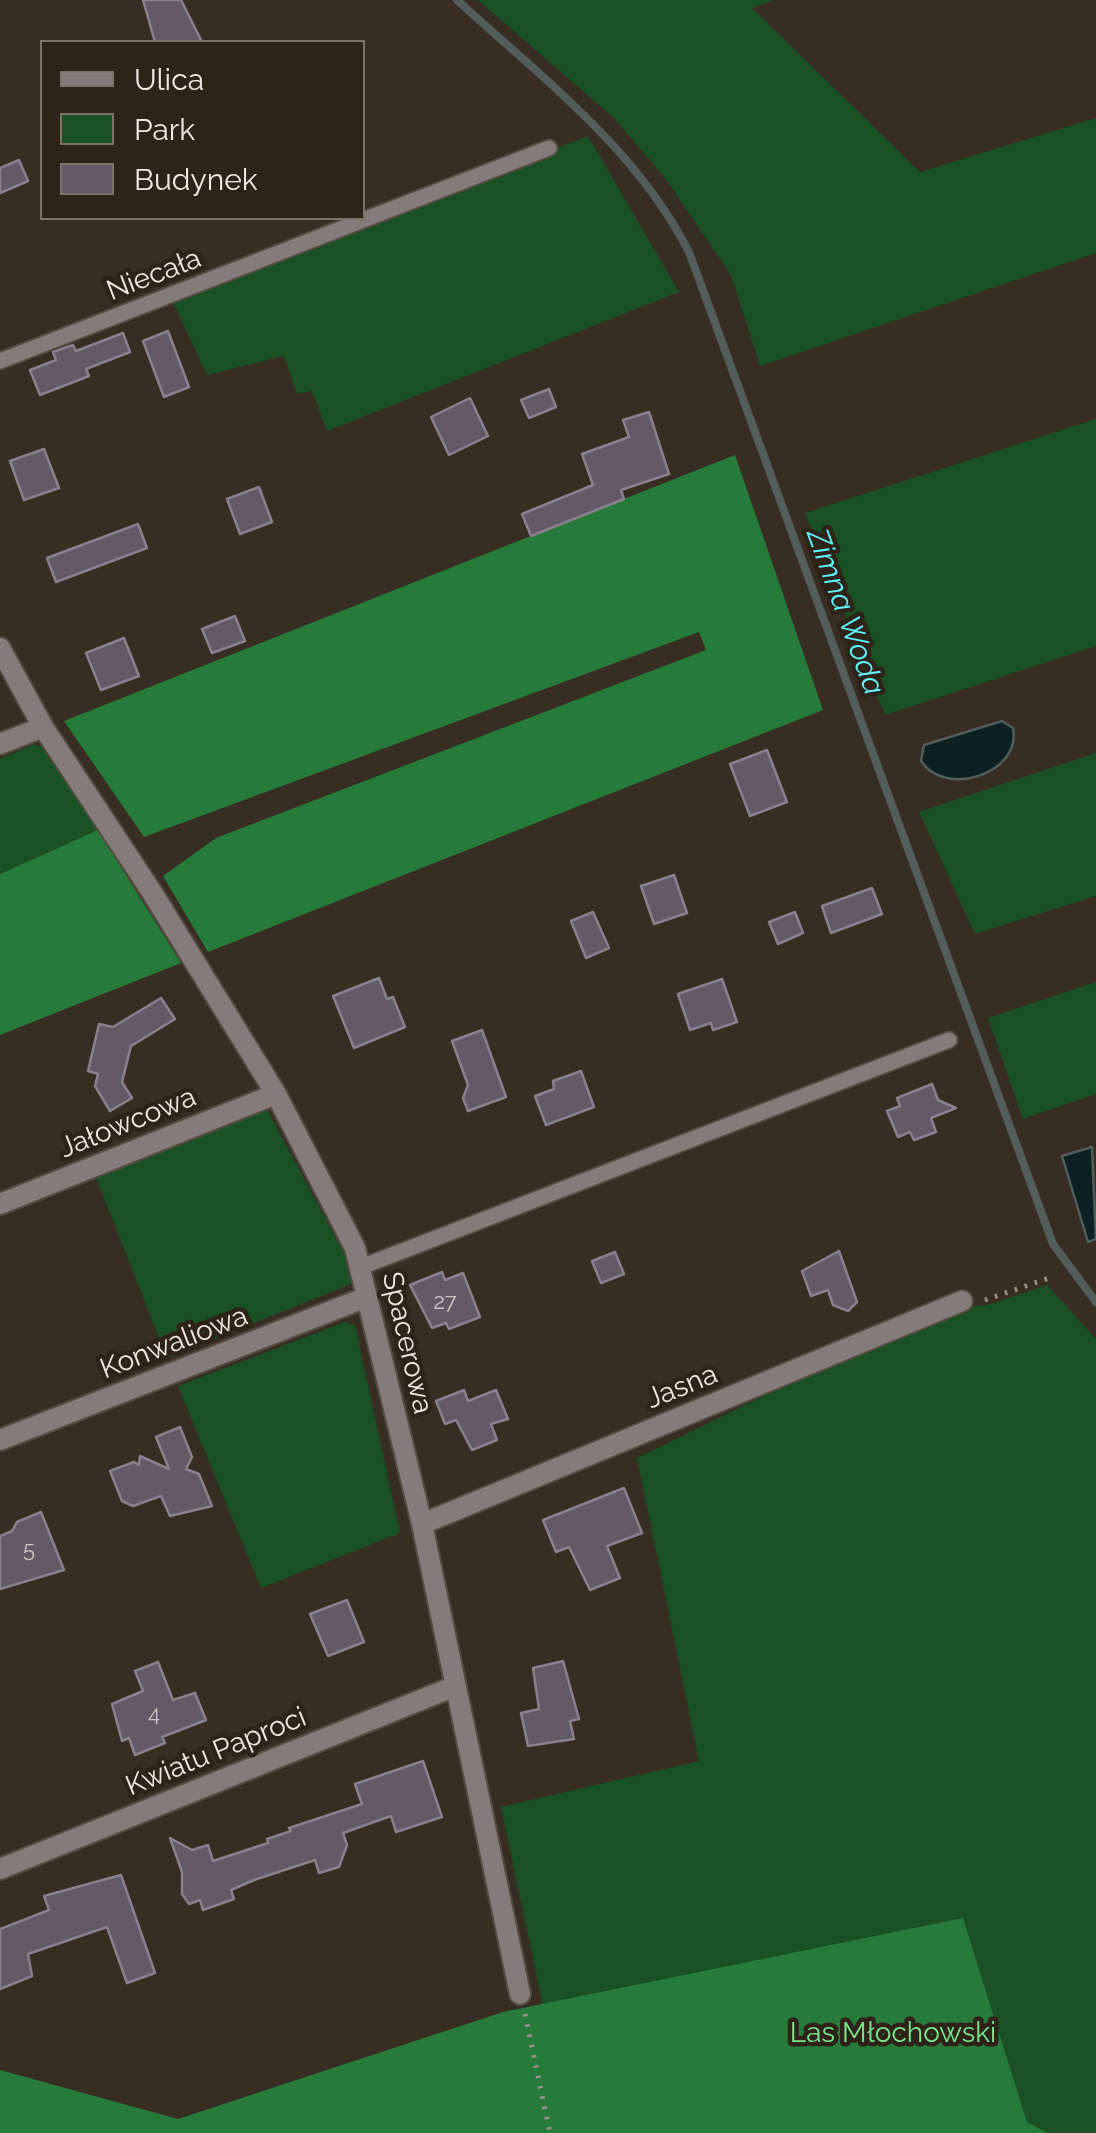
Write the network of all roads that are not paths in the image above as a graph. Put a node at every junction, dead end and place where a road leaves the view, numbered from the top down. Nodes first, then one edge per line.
1 (549, 148) dead end
2 (364, 220) edge
3 (365, 220) edge
4 (0, 362) edge
5 (0, 648) edge
6 (43, 726) junction
7 (0, 744) edge
8 (949, 1040) dead end
9 (276, 1094) junction
10 (0, 1204) edge
11 (362, 1267) junction
12 (368, 1298) junction
13 (962, 1301) road end
14 (0, 1440) edge
15 (422, 1524) junction
16 (454, 1687) junction
17 (0, 1869) edge
18 (520, 1994) road end

1 - 3 lane, Niecała
2 - 4 lane, Niecała
5 - 6 street, Spacerowa
6 - 7 street
6 - 9 street, Spacerowa
8 - 11 lane
9 - 10 street, Jałowcowa
9 - 11 street, Spacerowa
11 - 12 street, Spacerowa
12 - 14 street, Konwaliowa
12 - 15 street, Spacerowa
13 - 15 street, Jasna
15 - 16 street, Spacerowa
16 - 17 street, Kwiatu Paproci
16 - 18 street, Spacerowa

